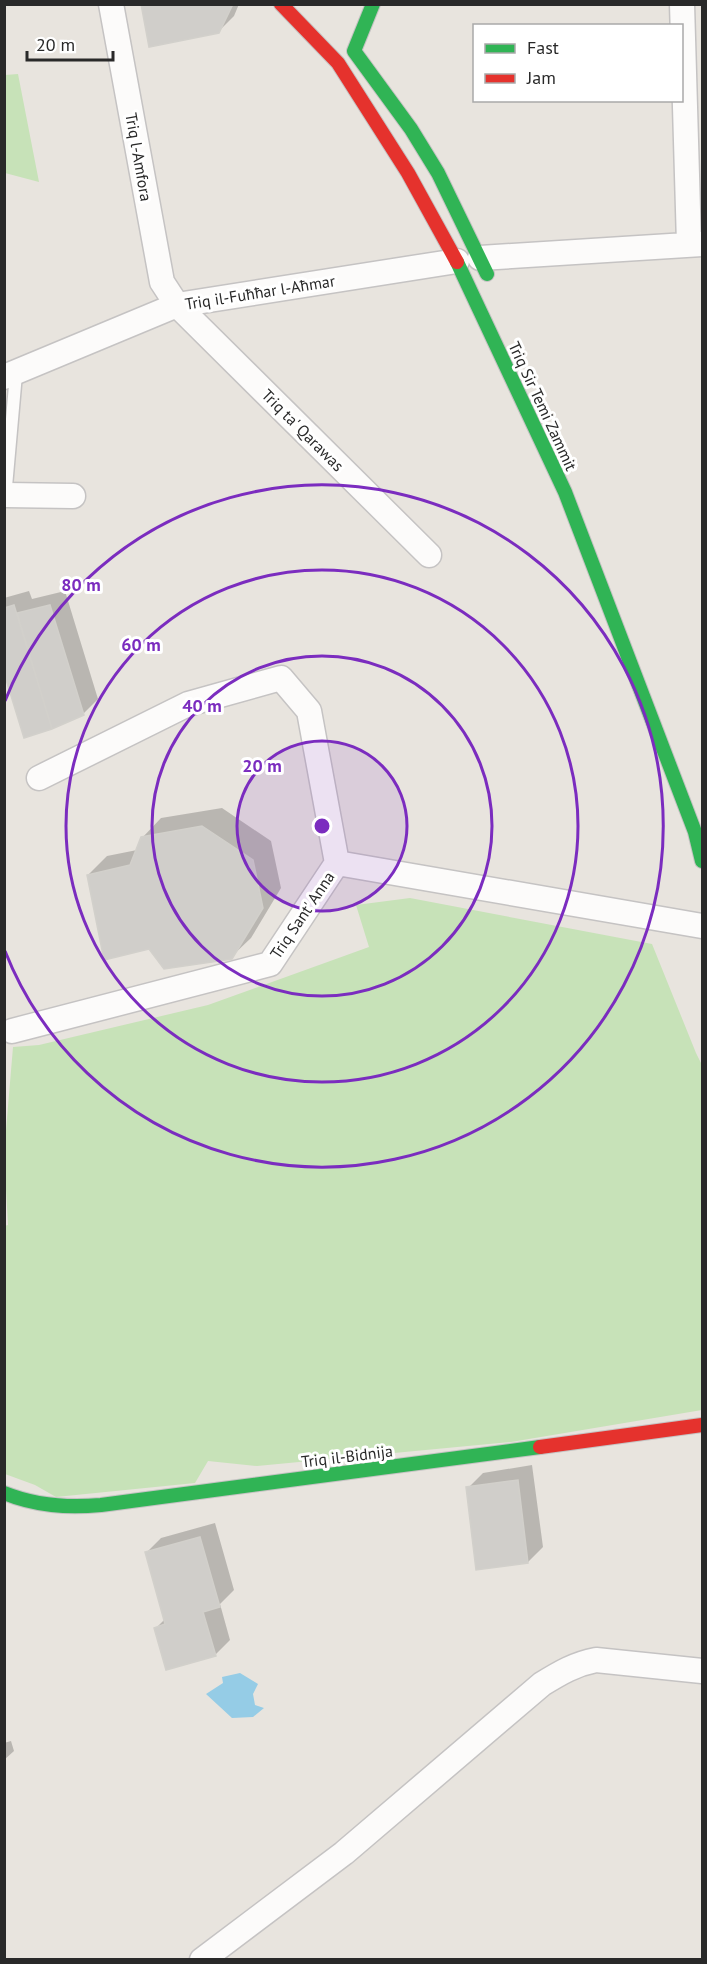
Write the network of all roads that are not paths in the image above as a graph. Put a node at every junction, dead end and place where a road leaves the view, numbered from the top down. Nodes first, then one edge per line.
1 (111, 4) edge
2 (280, 4) edge
3 (373, 4) edge
4 (682, 4) edge
5 (341, 37) dead end
6 (354, 51) junction
7 (696, 244) edge
8 (468, 260) junction
9 (494, 290) dead end
10 (177, 305) junction
11 (10, 375) edge
12 (73, 496) dead end
13 (5, 500) edge
14 (429, 555) dead end
15 (39, 778) dead end
16 (702, 861) edge
17 (337, 863) junction
18 (702, 926) edge
19 (12, 1031) dead end
20 (700, 1426) edge
21 (6, 1499) edge
22 (702, 1671) edge
23 (202, 1959) edge

1 - 10 street, Triq l-Amfora
2 - 8 main road, Triq Sir Temi Zammit
3 - 6 main road
4 - 7 street
5 - 6 main road, Triq Sir Temi Zammit
6 - 8 main road, Triq Sir Temi Zammit
7 - 8 street, Triq il-Fuħħar l-Aħmar
8 - 9 main road, Triq Sir Temi Zammit
8 - 10 street, Triq il-Fuħħar l-Aħmar
8 - 16 main road, Triq Sir Temi Zammit
10 - 11 street, Triq il-Fuħħar l-Aħmar
10 - 14 street, Triq ta' Qarawas
11 - 13 lane
12 - 13 street
15 - 17 street
17 - 18 street, Triq Sant' Anna
17 - 19 street, Triq Sant' Anna
20 - 21 main road, Triq il-Bidnija
22 - 23 street

